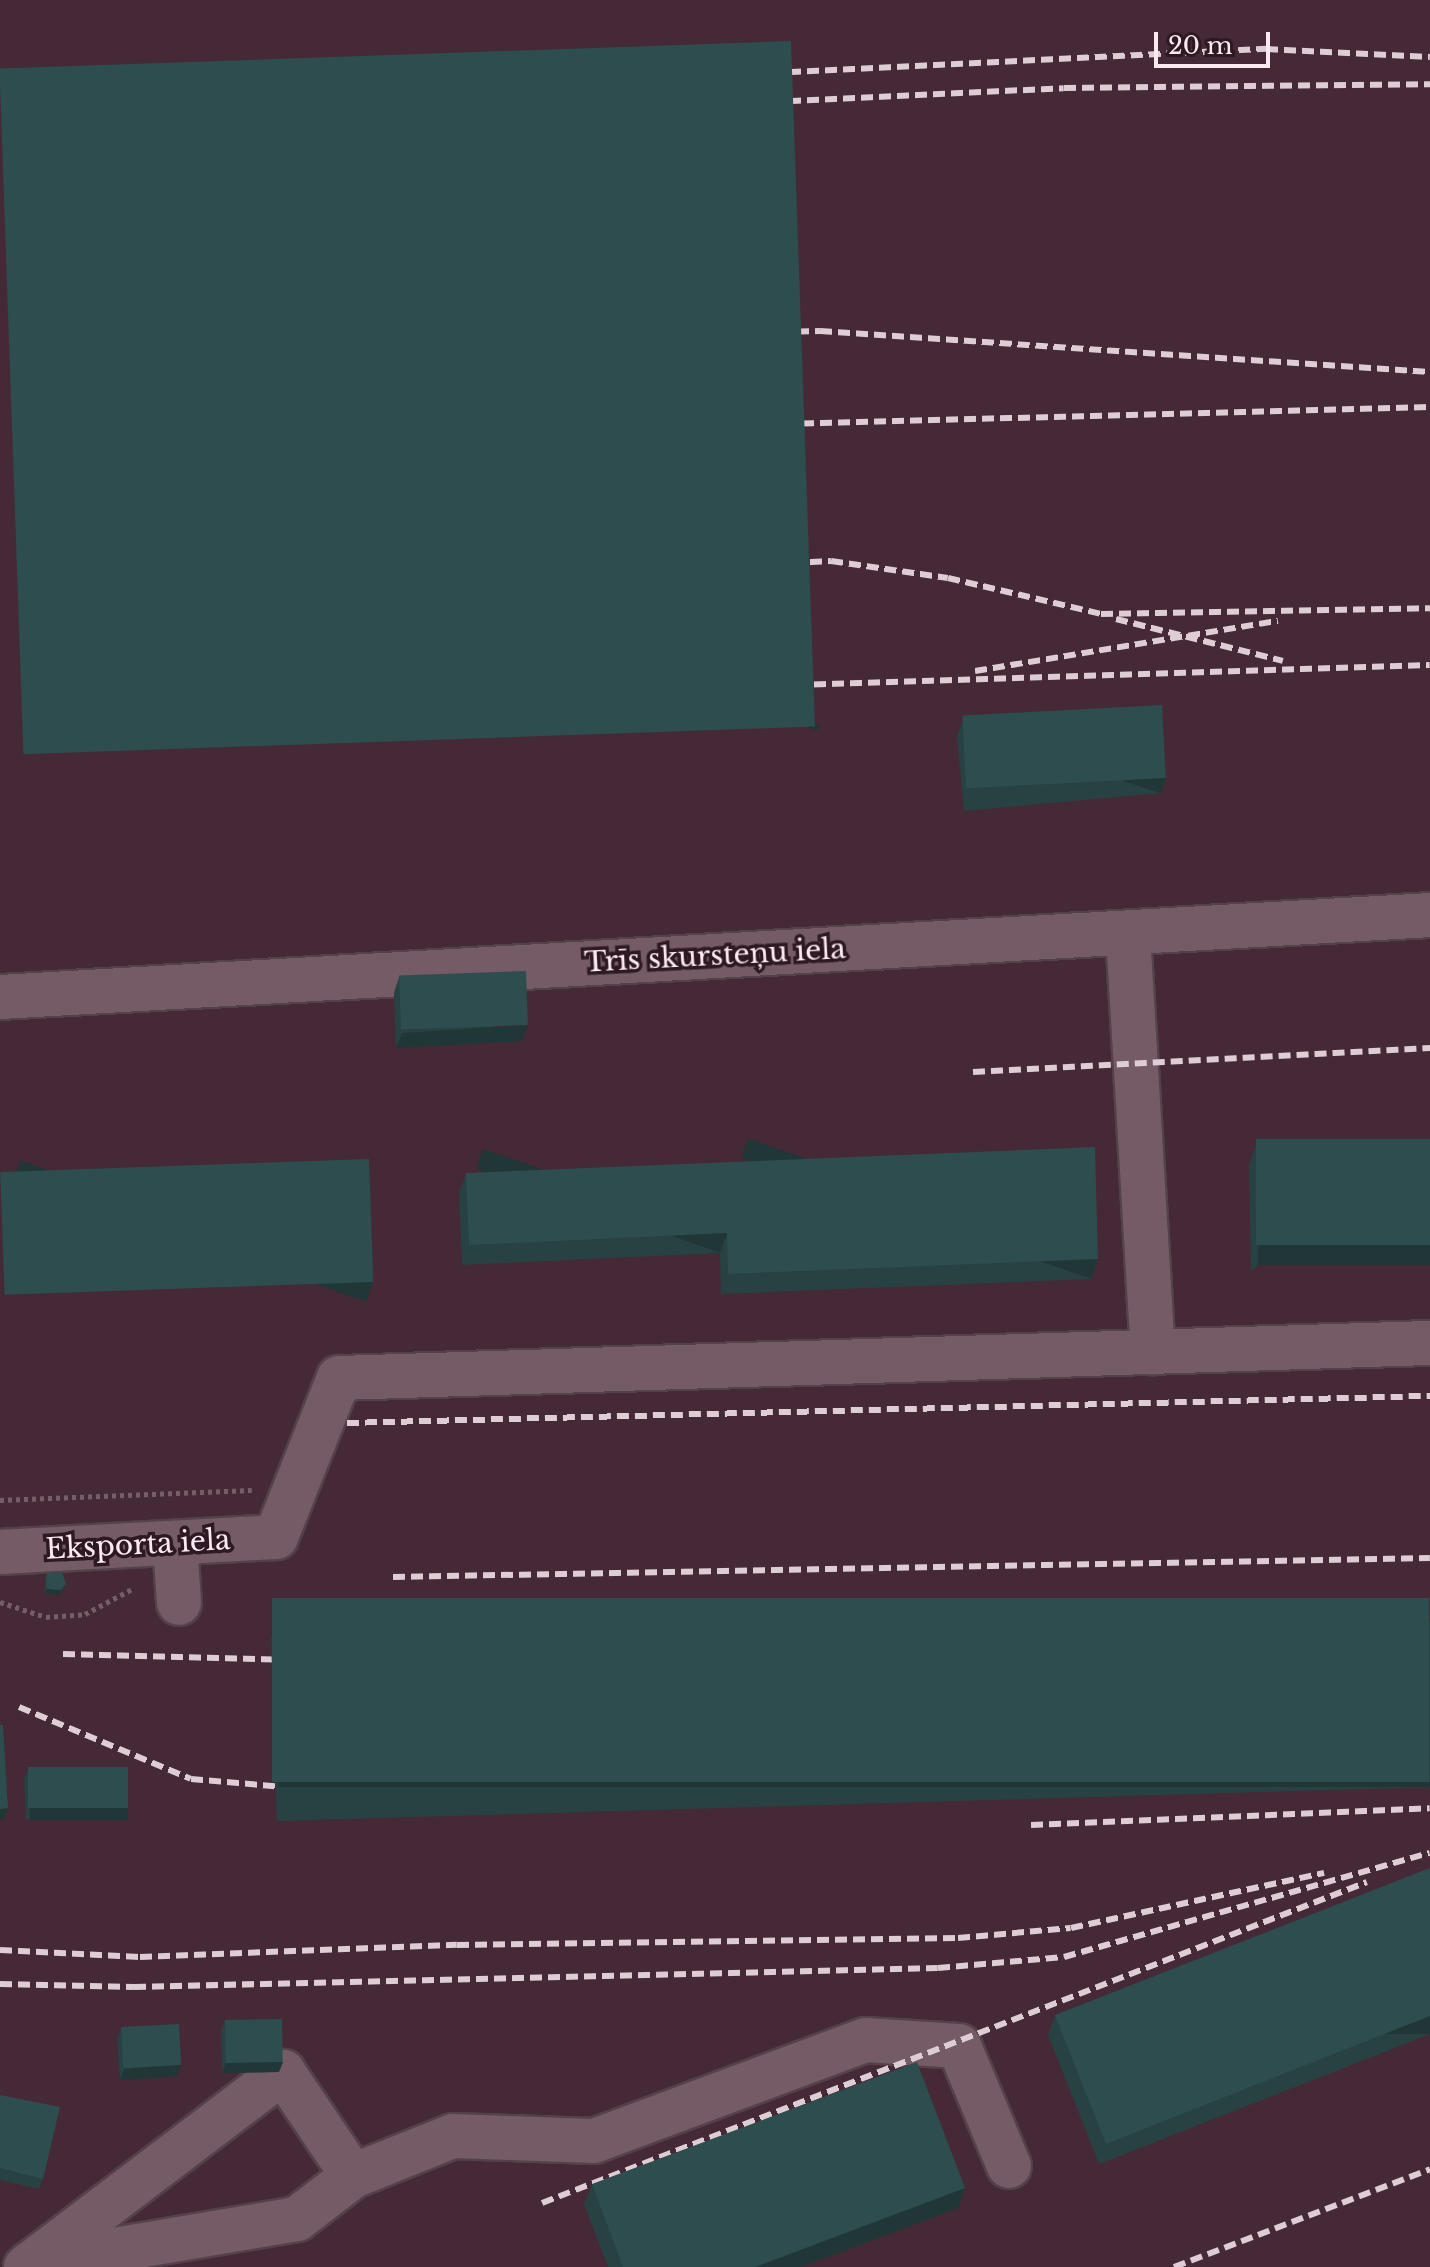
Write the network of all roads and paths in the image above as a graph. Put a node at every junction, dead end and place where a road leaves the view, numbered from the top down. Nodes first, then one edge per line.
1 (1430, 915) edge
2 (1128, 934) junction
3 (0, 997) edge
4 (1430, 1343) edge
5 (1153, 1352) junction
6 (293, 1489) junction
7 (0, 1500) edge
8 (175, 1544) junction
9 (0, 1552) edge
10 (179, 1603) dead end
11 (1009, 2166) dead end
12 (353, 2176) junction
13 (28, 2266) edge

1 - 2 street, Trīs skursteņu iela
2 - 3 street, Trīs skursteņu iela
2 - 5 street
4 - 5 street
5 - 6 street
6 - 7 path
6 - 8 street, Eksporta iela
8 - 9 street, Eksporta iela
8 - 10 street
11 - 12 street
12 - 13 street
12 - 13 street

